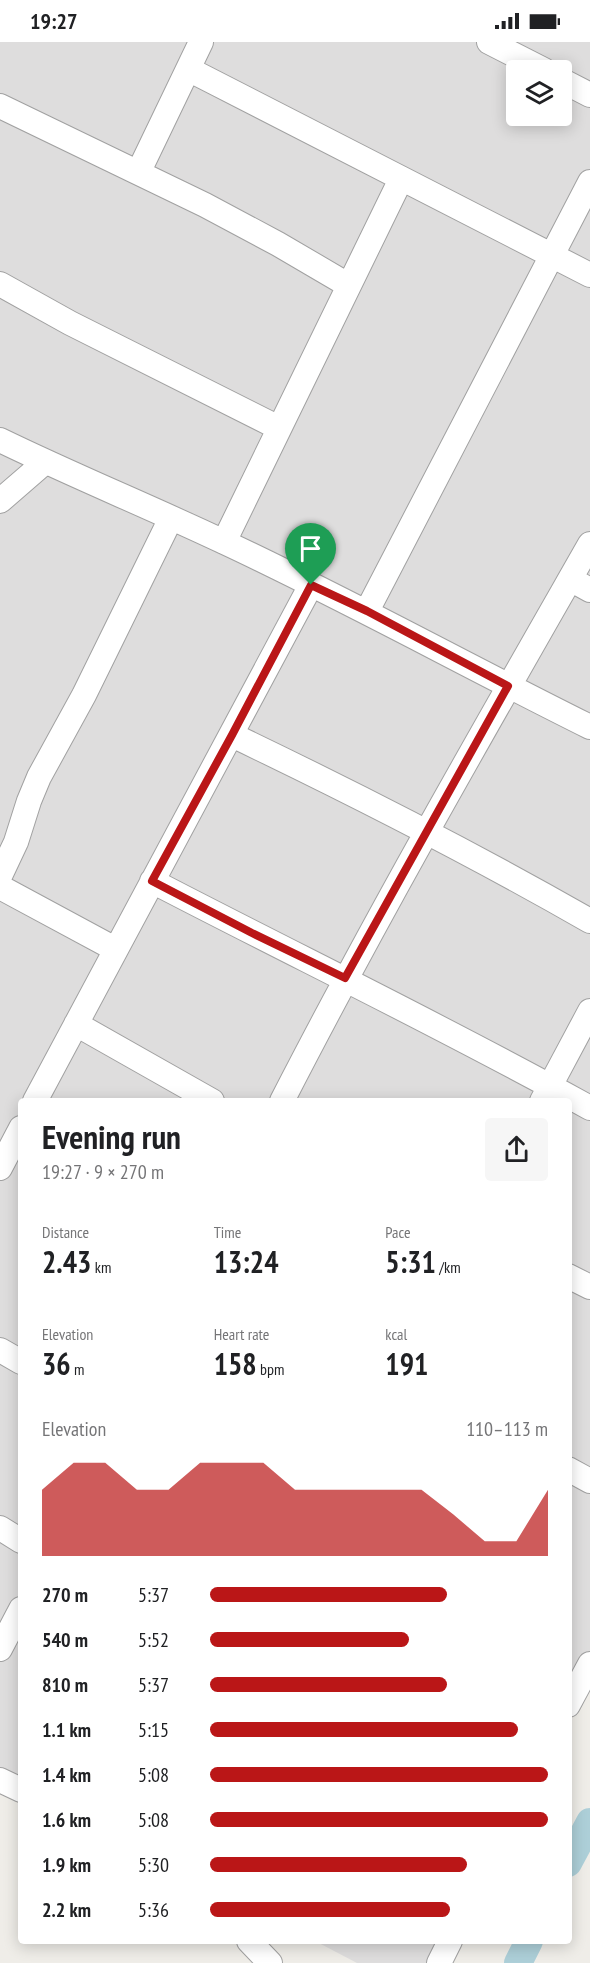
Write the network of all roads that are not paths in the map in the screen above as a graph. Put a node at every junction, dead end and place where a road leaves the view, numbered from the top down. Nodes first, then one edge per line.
1 (201, 42) edge
2 (489, 42) edge
3 (524, 60) edge
4 (188, 69) junction
5 (572, 86) edge
6 (590, 95) edge
7 (0, 106) edge
8 (139, 171) junction
9 (401, 179) junction
10 (590, 182) edge
11 (552, 255) junction
12 (590, 274) edge
13 (0, 284) edge
14 (348, 285) junction
15 (279, 428) junction
16 (0, 440) edge
17 (45, 462) junction
18 (0, 501) edge
19 (171, 518) junction
20 (224, 542) junction
21 (590, 544) edge
22 (311, 585) junction
23 (580, 585) edge
24 (367, 611) junction
25 (508, 686) junction
26 (590, 727) edge
27 (232, 735) junction
28 (427, 832) junction
29 (0, 876) edge
30 (152, 881) junction
31 (0, 887) edge
32 (590, 921) edge
33 (115, 949) junction
34 (345, 978) junction
35 (590, 1011) edge
36 (76, 1024) junction
37 (546, 1094) edge
38 (37, 1098) edge
39 (207, 1098) edge
40 (284, 1098) edge
41 (572, 1102) edge
42 (590, 1108) edge
43 (18, 1137) edge
44 (8, 1166) edge
45 (572, 1278) edge
46 (590, 1287) edge
47 (0, 1350) edge
48 (18, 1360) edge
49 (572, 1471) edge
50 (590, 1480) edge
51 (0, 1528) edge
52 (18, 1539) edge
53 (18, 1615) edge
54 (0, 1649) edge
55 (582, 1666) edge
56 (572, 1694) edge
57 (0, 1780) edge
58 (18, 1789) edge
59 (252, 1944) edge
60 (448, 1944) edge
61 (270, 1963) edge
62 (439, 1963) edge

1 - 4 street
2 - 3 street
4 - 8 street
4 - 9 street
5 - 6 street
7 - 8 street
8 - 14 street
9 - 11 street
9 - 14 street
10 - 11 street
11 - 12 street
11 - 24 street
13 - 15 street
14 - 15 street
15 - 20 street
16 - 17 street
17 - 18 street
17 - 19 street
19 - 20 street
19 - 29 street
20 - 22 street
21 - 23 street
22 - 24 street
22 - 27 street
23 - 25 street
24 - 25 street
25 - 26 street
25 - 28 street
27 - 28 street
27 - 30 street
28 - 32 street
28 - 34 street
30 - 33 street
30 - 34 street
31 - 33 street
33 - 36 street
34 - 37 street
34 - 40 street
35 - 37 street
36 - 38 street
36 - 39 street
41 - 42 street
43 - 44 street
45 - 46 street
47 - 48 street
49 - 50 street
51 - 52 street
53 - 54 street
55 - 56 street
57 - 58 street
59 - 61 street
60 - 62 street

